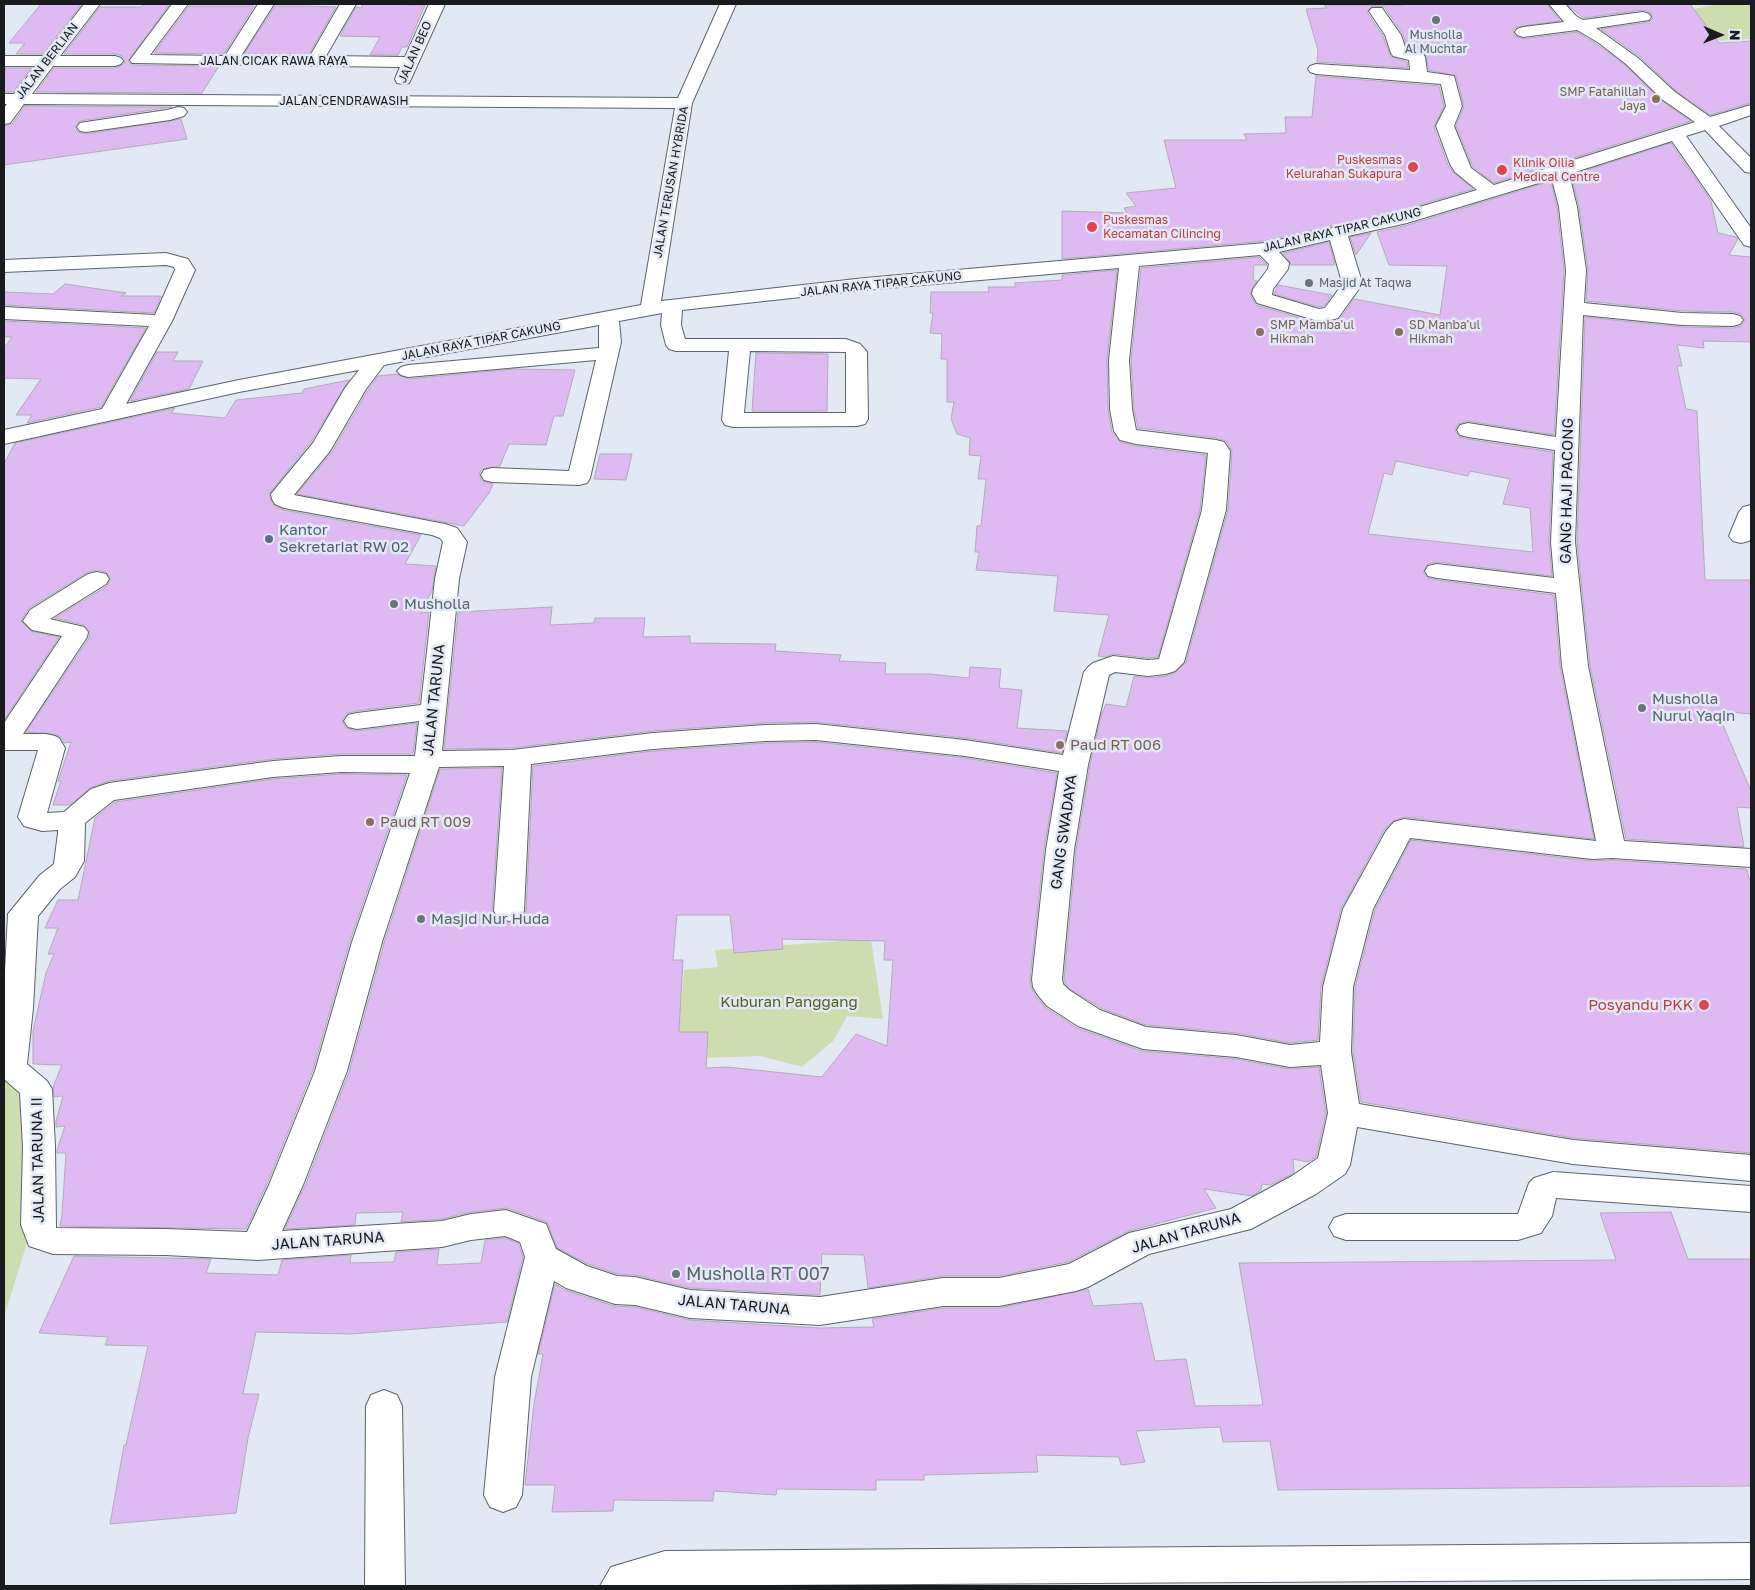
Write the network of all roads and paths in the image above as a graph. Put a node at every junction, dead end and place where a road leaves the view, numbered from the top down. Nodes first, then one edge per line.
1 (92, 4) edge
2 (180, 4) edge
3 (266, 4) edge
4 (348, 4) edge
5 (437, 4) edge
6 (728, 4) edge
7 (1557, 4) edge
8 (1377, 11) dead end
9 (1643, 17) dead end
10 (1580, 25) junction
11 (1523, 32) dead end
12 (4, 61) edge
13 (48, 61) junction
14 (115, 61) dead end
15 (230, 61) junction
16 (315, 61) junction
17 (410, 62) junction
18 (1316, 68) dead end
19 (1419, 76) junction
20 (11, 99) edge
21 (127, 100) junction
22 (186, 100) junction
23 (393, 101) junction
24 (684, 103) junction
25 (1751, 110) edge
26 (4, 119) edge
27 (115, 123) junction
28 (1707, 123) junction
29 (86, 127) dead end
30 (1676, 134) junction
31 (1751, 168) edge
32 (1559, 172) junction
33 (1492, 192) junction
34 (1337, 233) junction
35 (1751, 241) edge
36 (1265, 249) junction
37 (1129, 262) junction
38 (4, 266) edge
39 (672, 305) junction
40 (1574, 308) junction
41 (650, 309) junction
42 (4, 313) edge
43 (609, 317) junction
44 (1733, 320) dead end
45 (162, 321) junction
46 (740, 346) junction
47 (608, 353) junction
48 (376, 361) junction
49 (407, 371) dead end
50 (111, 412) junction
51 (4, 419) edge
52 (57, 425) junction
53 (1468, 430) dead end
54 (4, 437) edge
55 (1566, 445) junction
56 (492, 475) dead end
57 (1751, 512) edge
58 (1741, 536) dead end
59 (1437, 572) dead end
60 (97, 579) dead end
61 (1567, 587) junction
62 (432, 712) junction
63 (357, 722) dead end
64 (4, 742) edge
65 (518, 757) junction
66 (427, 762) junction
67 (1074, 765) junction
68 (71, 820) junction
69 (1602, 849) junction
70 (1751, 858) edge
71 (509, 911) dead end
72 (1335, 1052) junction
73 (1344, 1113) junction
74 (1751, 1168) edge
75 (1751, 1199) edge
76 (1346, 1227) dead end
77 (258, 1246) junction
78 (542, 1257) junction
79 (384, 1406) dead end
80 (503, 1495) dead end
81 (1751, 1561) edge
82 (385, 1586) edge
83 (620, 1586) edge

1 - 13 street, JALAN BERLIAN
2 - 15 street, JALAN CICAK RAWA RAYA
3 - 15 street
4 - 16 street
5 - 17 street, JALAN BEO
6 - 24 street, JALAN TERUSAN HYBRIDA
7 - 10 street
8 - 19 street
9 - 10 street
10 - 11 street
10 - 28 street
12 - 13 street
13 - 14 street
13 - 20 street, JALAN BERLIAN
15 - 16 street, JALAN CICAK RAWA RAYA
16 - 17 street, JALAN CICAK RAWA RAYA
17 - 23 street, JALAN BEO
18 - 19 street
19 - 33 street
20 - 21 street, JALAN CENDRAWASIH
20 - 26 street, JALAN BERLIAN
21 - 22 street, JALAN CENDRAWASIH
21 - 27 street
22 - 23 street, JALAN CENDRAWASIH
22 - 27 street
23 - 24 street, JALAN CENDRAWASIH
24 - 41 street, JALAN TERUSAN HYBRIDA
25 - 28 street, JALAN RAYA TIPAR CAKUNG
27 - 29 street
28 - 30 street, JALAN RAYA TIPAR CAKUNG
28 - 31 street
30 - 32 street, JALAN RAYA TIPAR CAKUNG
30 - 35 street
32 - 33 street, JALAN RAYA TIPAR CAKUNG
32 - 40 street, GANG HAJI PACONG
33 - 34 street, JALAN RAYA TIPAR CAKUNG
34 - 36 street, JALAN RAYA TIPAR CAKUNG
34 - 36 street
36 - 37 street, JALAN RAYA TIPAR CAKUNG
37 - 39 street, JALAN RAYA TIPAR CAKUNG
37 - 67 street, GANG SWADAYA
38 - 45 street
39 - 41 street, JALAN RAYA TIPAR CAKUNG
39 - 46 street
40 - 44 street
40 - 55 street, GANG HAJI PACONG
41 - 43 street, JALAN RAYA TIPAR CAKUNG
42 - 45 street
43 - 47 street
43 - 48 street, JALAN RAYA TIPAR CAKUNG
45 - 50 street
46 - 46 street
47 - 49 street
47 - 56 street
48 - 50 street, JALAN RAYA TIPAR CAKUNG
48 - 62 street, JALAN TARUNA
50 - 52 street, JALAN RAYA TIPAR CAKUNG
51 - 52 street
52 - 54 street, JALAN RAYA TIPAR CAKUNG
53 - 55 street
55 - 61 street, GANG HAJI PACONG
57 - 58 street
59 - 61 street
60 - 64 street
61 - 69 street, GANG HAJI PACONG
62 - 63 street
62 - 66 street, JALAN TARUNA
64 - 68 street
65 - 66 street
65 - 67 street
65 - 71 street
66 - 68 street
66 - 77 street, JALAN TARUNA
67 - 72 street, GANG SWADAYA
68 - 77 street, JALAN TARUNA II
69 - 70 street
69 - 72 street
72 - 73 street
73 - 74 street
73 - 78 street, JALAN TARUNA
75 - 76 street
77 - 78 street, JALAN TARUNA
78 - 80 street
79 - 82 street
81 - 83 street

